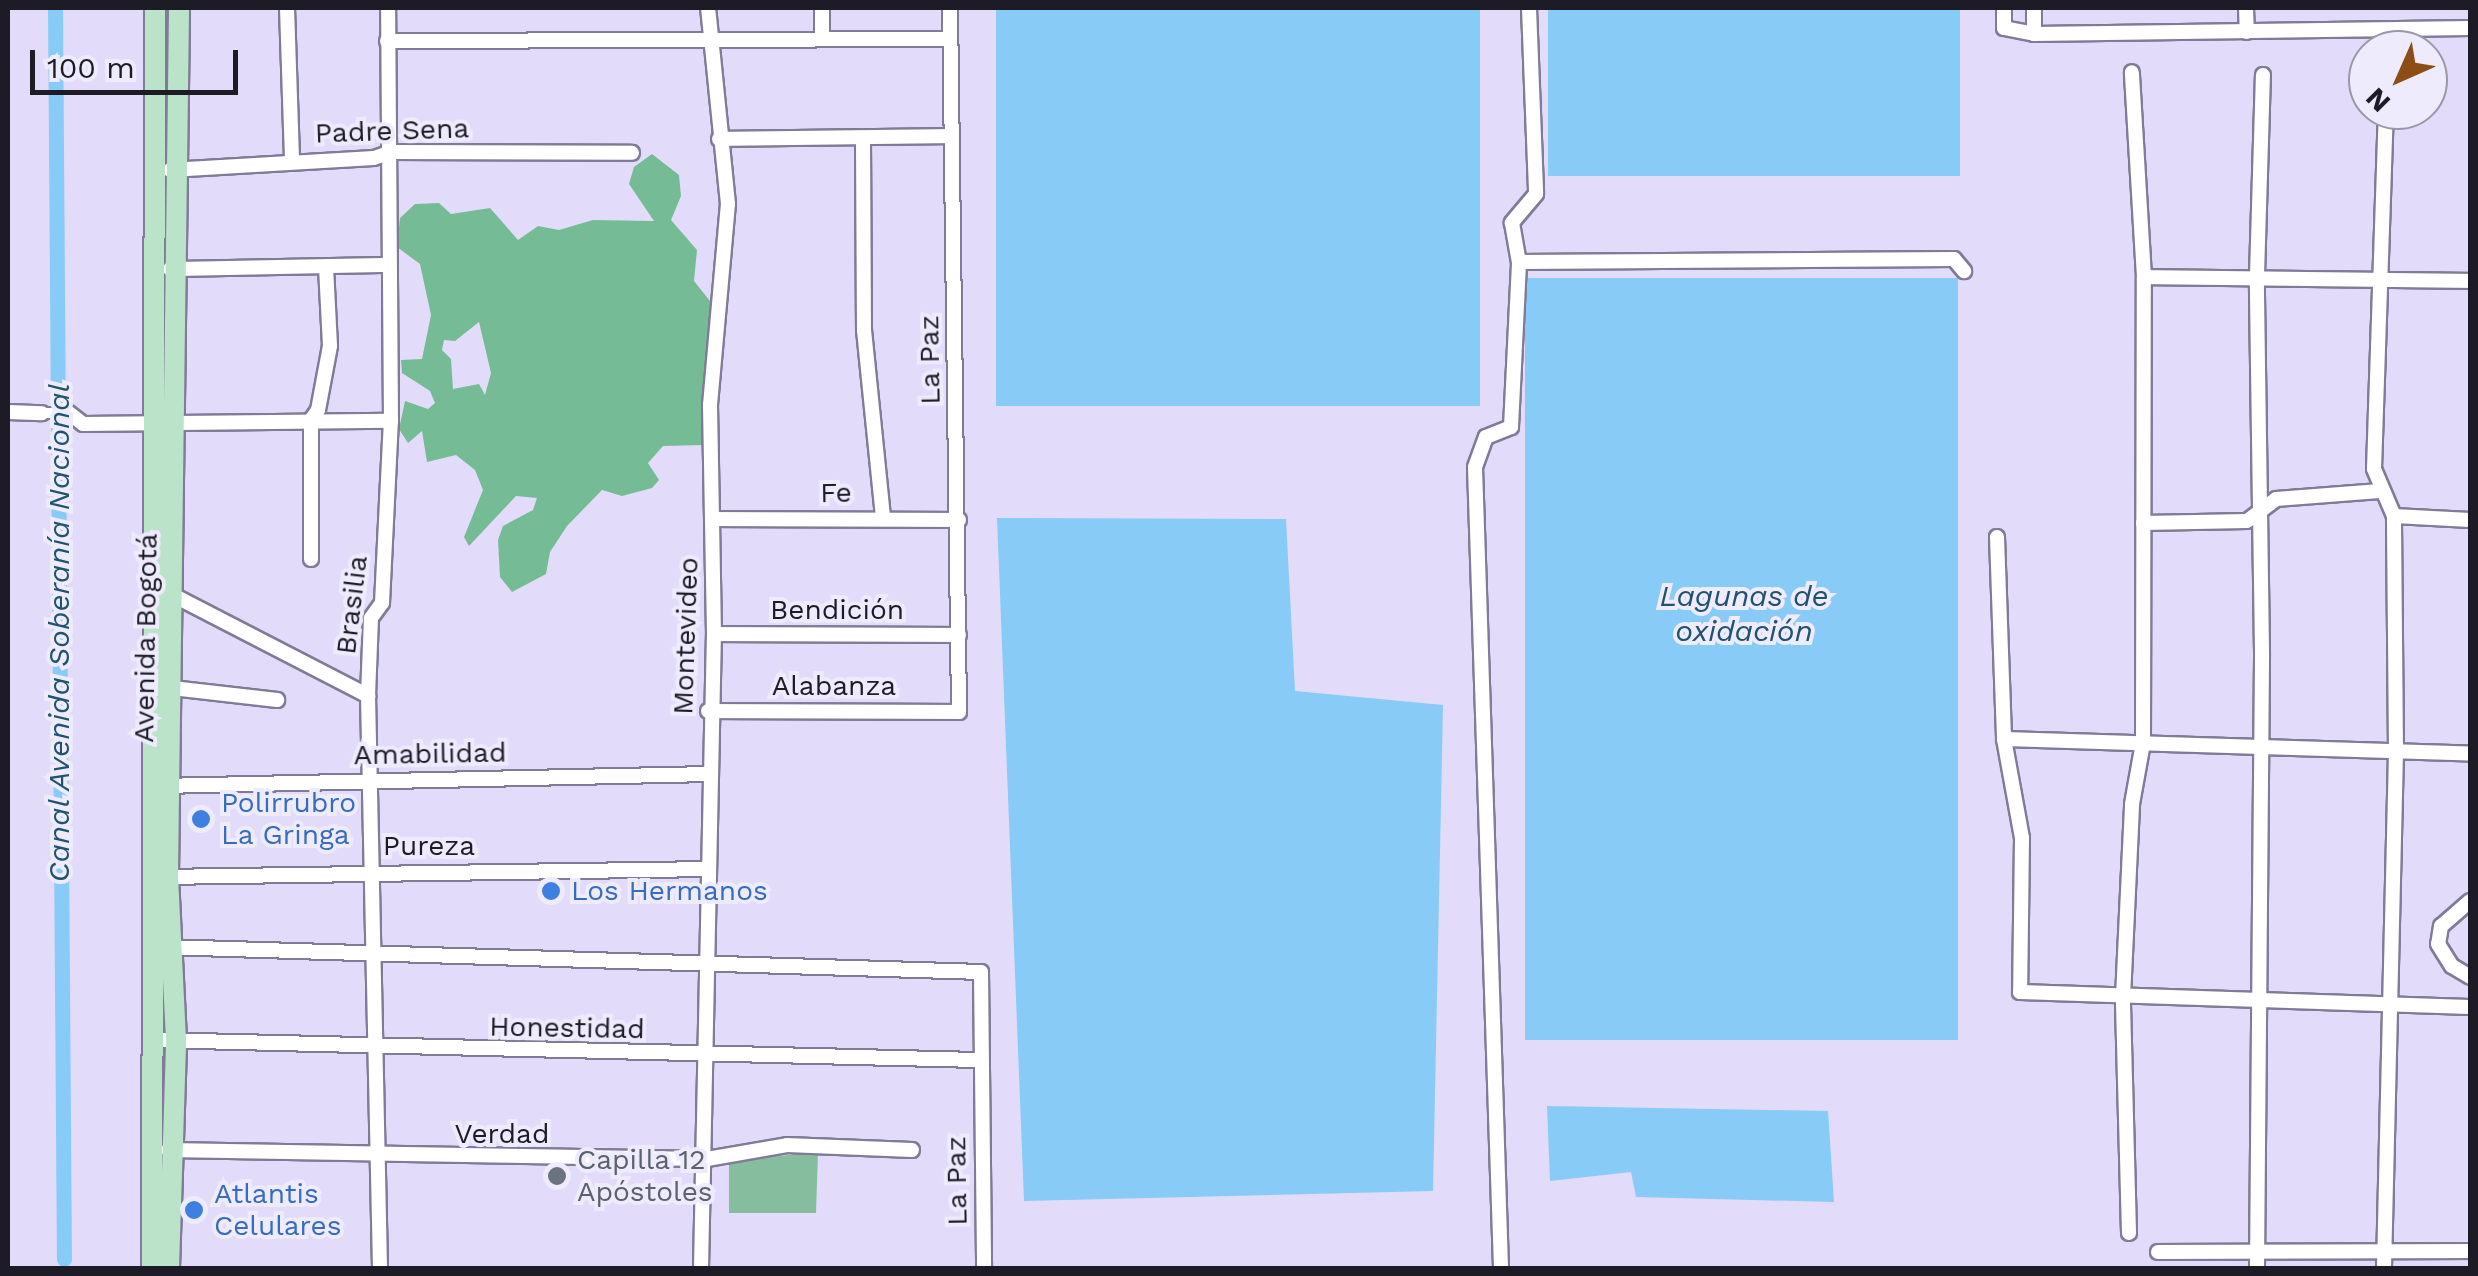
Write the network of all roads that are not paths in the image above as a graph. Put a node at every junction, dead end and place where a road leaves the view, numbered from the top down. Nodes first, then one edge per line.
1 (154, 8) edge
2 (179, 8) edge
3 (287, 8) edge
4 (388, 8) edge
5 (708, 8) edge
6 (822, 8) edge
7 (950, 8) edge
8 (1529, 8) edge
9 (2004, 8) edge
10 (2034, 8) edge
11 (2246, 8) edge
12 (2470, 28) edge
13 (2246, 32) junction
14 (2034, 34) junction
15 (708, 38) junction
16 (822, 38) junction
17 (948, 39) junction
18 (388, 41) junction
19 (2132, 72) dead end
20 (2263, 75) dead end
21 (2385, 130) edge
22 (949, 136) junction
23 (719, 139) junction
24 (863, 141) junction
25 (391, 152) junction
26 (632, 153) dead end
27 (292, 160) junction
28 (180, 169) junction
29 (154, 170) junction
30 (1518, 262) junction
31 (388, 265) junction
32 (154, 268) junction
33 (326, 268) junction
34 (180, 269) junction
35 (1964, 271) dead end
36 (2257, 274) junction
37 (2377, 277) junction
38 (2144, 278) junction
39 (2470, 280) edge
40 (8, 412) edge
41 (42, 413) joint
42 (69, 413) joint
43 (310, 420) junction
44 (390, 421) junction
45 (166, 424) junction
46 (2380, 490) junction
47 (2261, 510) junction
48 (2394, 516) junction
49 (713, 518) junction
50 (883, 518) junction
51 (959, 520) junction
52 (2470, 520) edge
53 (2144, 523) junction
54 (1997, 537) dead end
55 (311, 558) dead end
56 (166, 591) junction
57 (714, 634) junction
58 (959, 635) junction
59 (172, 688) junction
60 (368, 696) junction
61 (277, 700) dead end
62 (708, 711) junction
63 (959, 712) joint
64 (2004, 739) junction
65 (2143, 743) junction
66 (2262, 751) junction
67 (2396, 751) junction
68 (2470, 754) edge
69 (709, 774) junction
70 (370, 780) junction
71 (162, 786) junction
72 (709, 869) junction
73 (374, 871) junction
74 (160, 877) junction
75 (2470, 901) edge
76 (148, 947) junction
77 (170, 947) junction
78 (378, 954) junction
79 (706, 958) junction
80 (2470, 977) edge
81 (2124, 997) junction
82 (2260, 1001) junction
83 (2387, 1002) junction
84 (2470, 1007) edge
85 (165, 1040) junction
86 (380, 1048) junction
87 (705, 1056) junction
88 (980, 1060) junction
89 (162, 1150) junction
90 (912, 1150) dead end
91 (381, 1158) junction
92 (707, 1159) junction
93 (2129, 1234) dead end
94 (2470, 1251) edge
95 (2158, 1252) dead end
96 (2257, 1252) junction
97 (2384, 1252) junction
98 (152, 1268) edge
99 (169, 1268) edge
100 (380, 1268) edge
101 (700, 1268) edge
102 (984, 1268) edge
103 (1501, 1268) edge
104 (2257, 1268) edge
105 (2384, 1268) edge

1 - 29 main road, Avenida Bogotá
2 - 28 main road, Avenida Bogotá
3 - 27 street
4 - 18 street, Brasilia
5 - 15 street, Montevideo
6 - 16 street
7 - 17 street, La Paz
8 - 30 street
9 - 14 street
10 - 14 street
11 - 13 street
12 - 13 street
13 - 14 street
15 - 16 street
15 - 18 street
15 - 23 street, Montevideo
16 - 17 street
17 - 22 street, La Paz
18 - 25 street, Brasilia
19 - 38 street
20 - 36 street
21 - 37 street
22 - 24 street
22 - 51 street, La Paz
23 - 24 street
23 - 49 street, Montevideo
24 - 50 street
25 - 26 street, Padre Sena
25 - 27 street, Padre Sena
25 - 31 street, Brasilia
27 - 28 street, Padre Sena
28 - 29 street, Padre Sena
28 - 34 main road, Avenida Bogotá
29 - 32 main road, Avenida Bogotá
30 - 35 street
30 - 103 street
31 - 33 street
31 - 44 street, Brasilia
32 - 34 street
32 - 45 main road, Avenida Bogotá
33 - 34 street
33 - 43 street
34 - 45 main road, Avenida Bogotá
36 - 37 street
36 - 38 street
36 - 47 street
37 - 39 street
37 - 46 street
38 - 53 street
40 - 41 street
41 - 42 street
42 - 45 street
43 - 44 street
43 - 45 street
43 - 55 street
44 - 60 street, Brasilia
45 - 56 main road, Avenida Bogotá
46 - 47 street
46 - 48 street
47 - 53 street
47 - 66 street
48 - 52 street
48 - 67 street
49 - 50 street, Fe
49 - 57 street, Montevideo
50 - 51 street, Fe
51 - 58 street, La Paz
53 - 65 street
54 - 64 street
56 - 59 main road, Avenida Bogotá
56 - 60 street
56 - 71 main road, Avenida Bogotá
57 - 58 street, Bendición
57 - 62 street, Montevideo
58 - 63 street, La Paz
59 - 61 street
59 - 71 main road, Avenida Bogotá
60 - 70 street, Brasilia
62 - 63 street, Alabanza
62 - 69 street, Montevideo
64 - 65 street
64 - 81 street
65 - 66 street
65 - 81 street
66 - 67 street
66 - 82 street
67 - 68 street
67 - 83 street
69 - 70 street, Amabilidad
69 - 72 street, Montevideo
70 - 71 street, Amabilidad
70 - 73 street, Brasilia
71 - 74 main road, Avenida Bogotá
72 - 73 street, Pureza
72 - 79 street, Montevideo
73 - 74 street, Pureza
73 - 78 street, Brasilia
74 - 76 main road, Avenida Bogotá
74 - 77 main road, Avenida Bogotá
75 - 80 street
76 - 77 street
76 - 85 main road, Avenida Bogotá
77 - 78 street
77 - 85 main road, Avenida Bogotá
78 - 79 street
78 - 86 street, Brasilia
79 - 87 street, Montevideo
79 - 88 street, La Paz
81 - 82 street
81 - 93 street
82 - 83 street
82 - 96 street
83 - 84 street
83 - 97 street
85 - 86 street, Honestidad
85 - 89 main road, Avenida Bogotá
86 - 87 street, Honestidad
86 - 91 street, Brasilia
87 - 88 street, Honestidad
87 - 92 street, Montevideo
88 - 102 street, La Paz
89 - 91 street, Verdad
89 - 98 main road, Avenida Bogotá
89 - 99 main road, Avenida Bogotá
90 - 92 street, Verdad
91 - 92 street, Verdad
91 - 100 street, Brasilia
92 - 101 street, Montevideo
94 - 97 street
95 - 96 street
96 - 97 street
96 - 104 street
97 - 105 street

